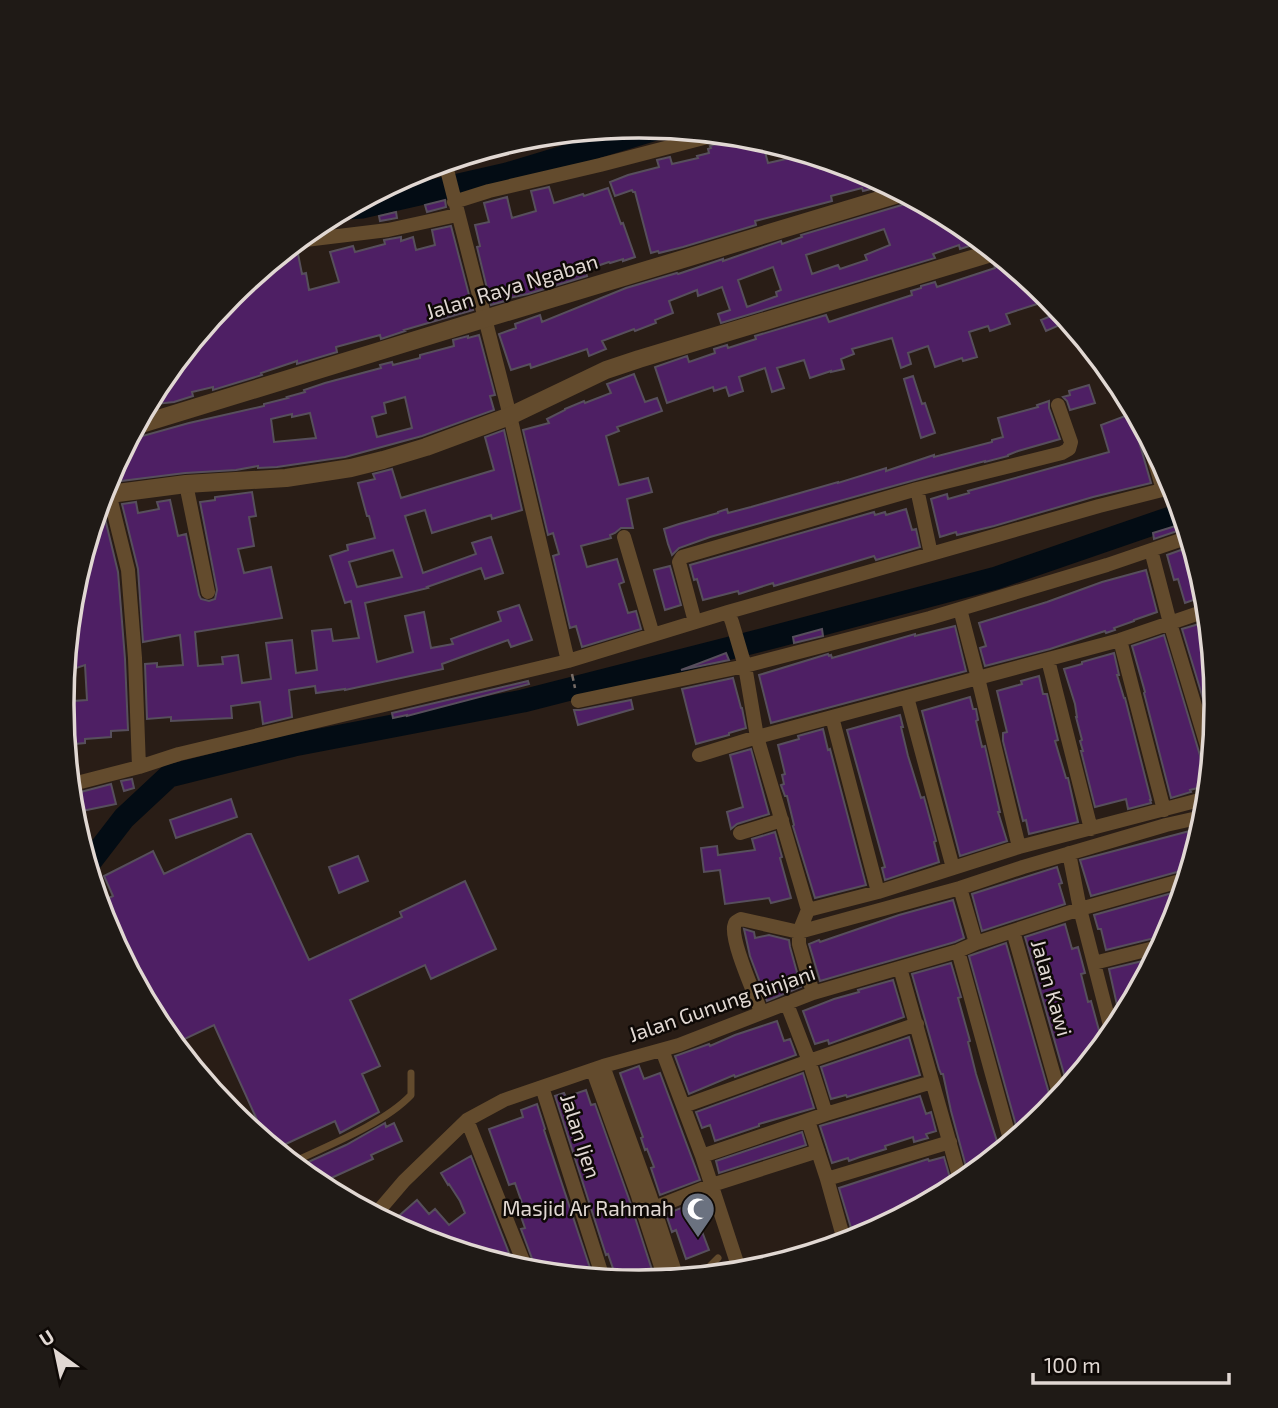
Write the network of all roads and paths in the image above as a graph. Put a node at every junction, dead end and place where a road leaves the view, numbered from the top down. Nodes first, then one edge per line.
1 (691, 141) edge
2 (447, 173) edge
3 (889, 197) edge
4 (455, 204) junction
5 (319, 238) edge
6 (984, 255) edge
7 (484, 319) junction
8 (1058, 405) dead end
9 (510, 416) junction
10 (149, 422) edge
11 (186, 484) junction
12 (917, 489) junction
13 (1162, 491) edge
14 (115, 493) edge
15 (109, 508) edge
16 (624, 537) dead end
17 (1180, 540) edge
18 (1151, 550) junction
19 (931, 554) junction
20 (208, 592) dead end
21 (960, 609) junction
22 (1197, 614) edge
23 (730, 617) junction
24 (695, 622) junction
25 (1170, 623) junction
26 (653, 635) junction
27 (1120, 640) junction
28 (1048, 660) junction
29 (745, 666) junction
30 (570, 668) junction
31 (978, 678) junction
32 (907, 697) junction
33 (578, 699) joint
34 (832, 717) junction
35 (1203, 733) edge
36 (757, 737) junction
37 (699, 755) dead end
38 (139, 767) junction
39 (79, 782) edge
40 (1196, 801) edge
41 (1164, 810) junction
42 (1193, 819) edge
43 (782, 820) junction
44 (1091, 829) junction
45 (740, 833) dead end
46 (1019, 847) junction
47 (1069, 853) junction
48 (953, 868) junction
49 (1175, 882) edge
50 (960, 888) junction
51 (878, 892) junction
52 (1080, 909) junction
53 (808, 910) junction
54 (1013, 931) junction
55 (799, 932) junction
56 (976, 943) junction
57 (958, 950) junction
58 (1148, 950) edge
59 (1094, 963) junction
60 (900, 968) junction
61 (813, 993) junction
62 (787, 1004) junction
63 (761, 1012) junction
64 (1108, 1017) edge
65 (917, 1024) junction
66 (662, 1050) junction
67 (809, 1060) junction
68 (598, 1068) junction
69 (411, 1073) dead end
70 (932, 1082) junction
71 (1057, 1085) edge
72 (542, 1087) junction
73 (684, 1106) junction
74 (826, 1114) junction
75 (467, 1120) junction
76 (808, 1121) junction
77 (1007, 1133) edge
78 (950, 1142) junction
79 (818, 1151) junction
80 (702, 1156) junction
81 (302, 1158) edge
82 (958, 1171) edge
83 (827, 1179) junction
84 (712, 1185) junction
85 (382, 1207) edge
86 (654, 1208) junction
87 (842, 1231) edge
88 (521, 1257) edge
89 (718, 1258) dead end
90 (736, 1261) edge
91 (711, 1265) edge
92 (600, 1268) edge
93 (674, 1268) edge
94 (662, 1269) edge

1 - 4 street
2 - 4 street
3 - 7 street, Jalan Raya Ngaban
4 - 5 street
4 - 7 street
6 - 9 street
7 - 9 street
7 - 10 street, Jalan Raya Ngaban
8 - 12 street
9 - 11 street
9 - 30 street
11 - 14 street
11 - 20 street
12 - 19 street
12 - 24 street
13 - 19 street
15 - 38 street
16 - 26 street
17 - 18 street
18 - 21 street
18 - 25 street
19 - 23 street
21 - 29 street
21 - 31 street
22 - 25 street
23 - 24 street
23 - 29 street
24 - 26 street
25 - 27 street
25 - 35 street
26 - 30 street
27 - 28 street
27 - 41 street
28 - 31 street
28 - 44 street
29 - 33 street
29 - 36 street
30 - 33 path
30 - 38 street
31 - 32 street
31 - 46 street
32 - 34 street
32 - 48 street
34 - 36 street
34 - 51 street
36 - 37 street
36 - 43 street
38 - 39 street
40 - 41 street
41 - 44 street
42 - 47 street, Jalan Gunung Rinjani
43 - 45 street
43 - 53 street
44 - 46 street
46 - 48 street
47 - 50 street, Jalan Gunung Rinjani
47 - 52 street
48 - 51 street
49 - 52 street, Jalan Gunung Rinjani
50 - 55 street, Jalan Gunung Rinjani
50 - 56 street
51 - 53 street
52 - 54 street, Jalan Gunung Rinjani
52 - 59 street
53 - 55 street
54 - 56 street, Jalan Gunung Rinjani
54 - 71 street, Jalan Kawi
55 - 61 street
55 - 63 street
56 - 57 street, Jalan Gunung Rinjani
57 - 60 street, Jalan Gunung Rinjani
57 - 77 street
58 - 59 street
59 - 64 street
60 - 61 street, Jalan Gunung Rinjani
60 - 65 street
61 - 62 street, Jalan Gunung Rinjani
62 - 63 street, Jalan Gunung Rinjani
62 - 67 street
63 - 66 street, Jalan Gunung Rinjani
65 - 67 street
65 - 70 street
66 - 68 street, Jalan Gunung Rinjani
66 - 73 street
67 - 73 street
67 - 74 street
68 - 72 street, Jalan Gunung Rinjani
68 - 86 street
68 - 94 street
69 - 81 lane
70 - 74 street
70 - 78 street
72 - 75 street, Jalan Gunung Rinjani
72 - 92 street, Jalan Ijen
73 - 80 street
74 - 76 street
75 - 85 street, Jalan Gunung Rinjani
75 - 88 street
76 - 79 street
76 - 80 street
78 - 82 street
78 - 83 street
79 - 83 street
79 - 84 street
80 - 84 street
83 - 87 street
84 - 86 street
84 - 90 street
86 - 93 street
89 - 91 lane

